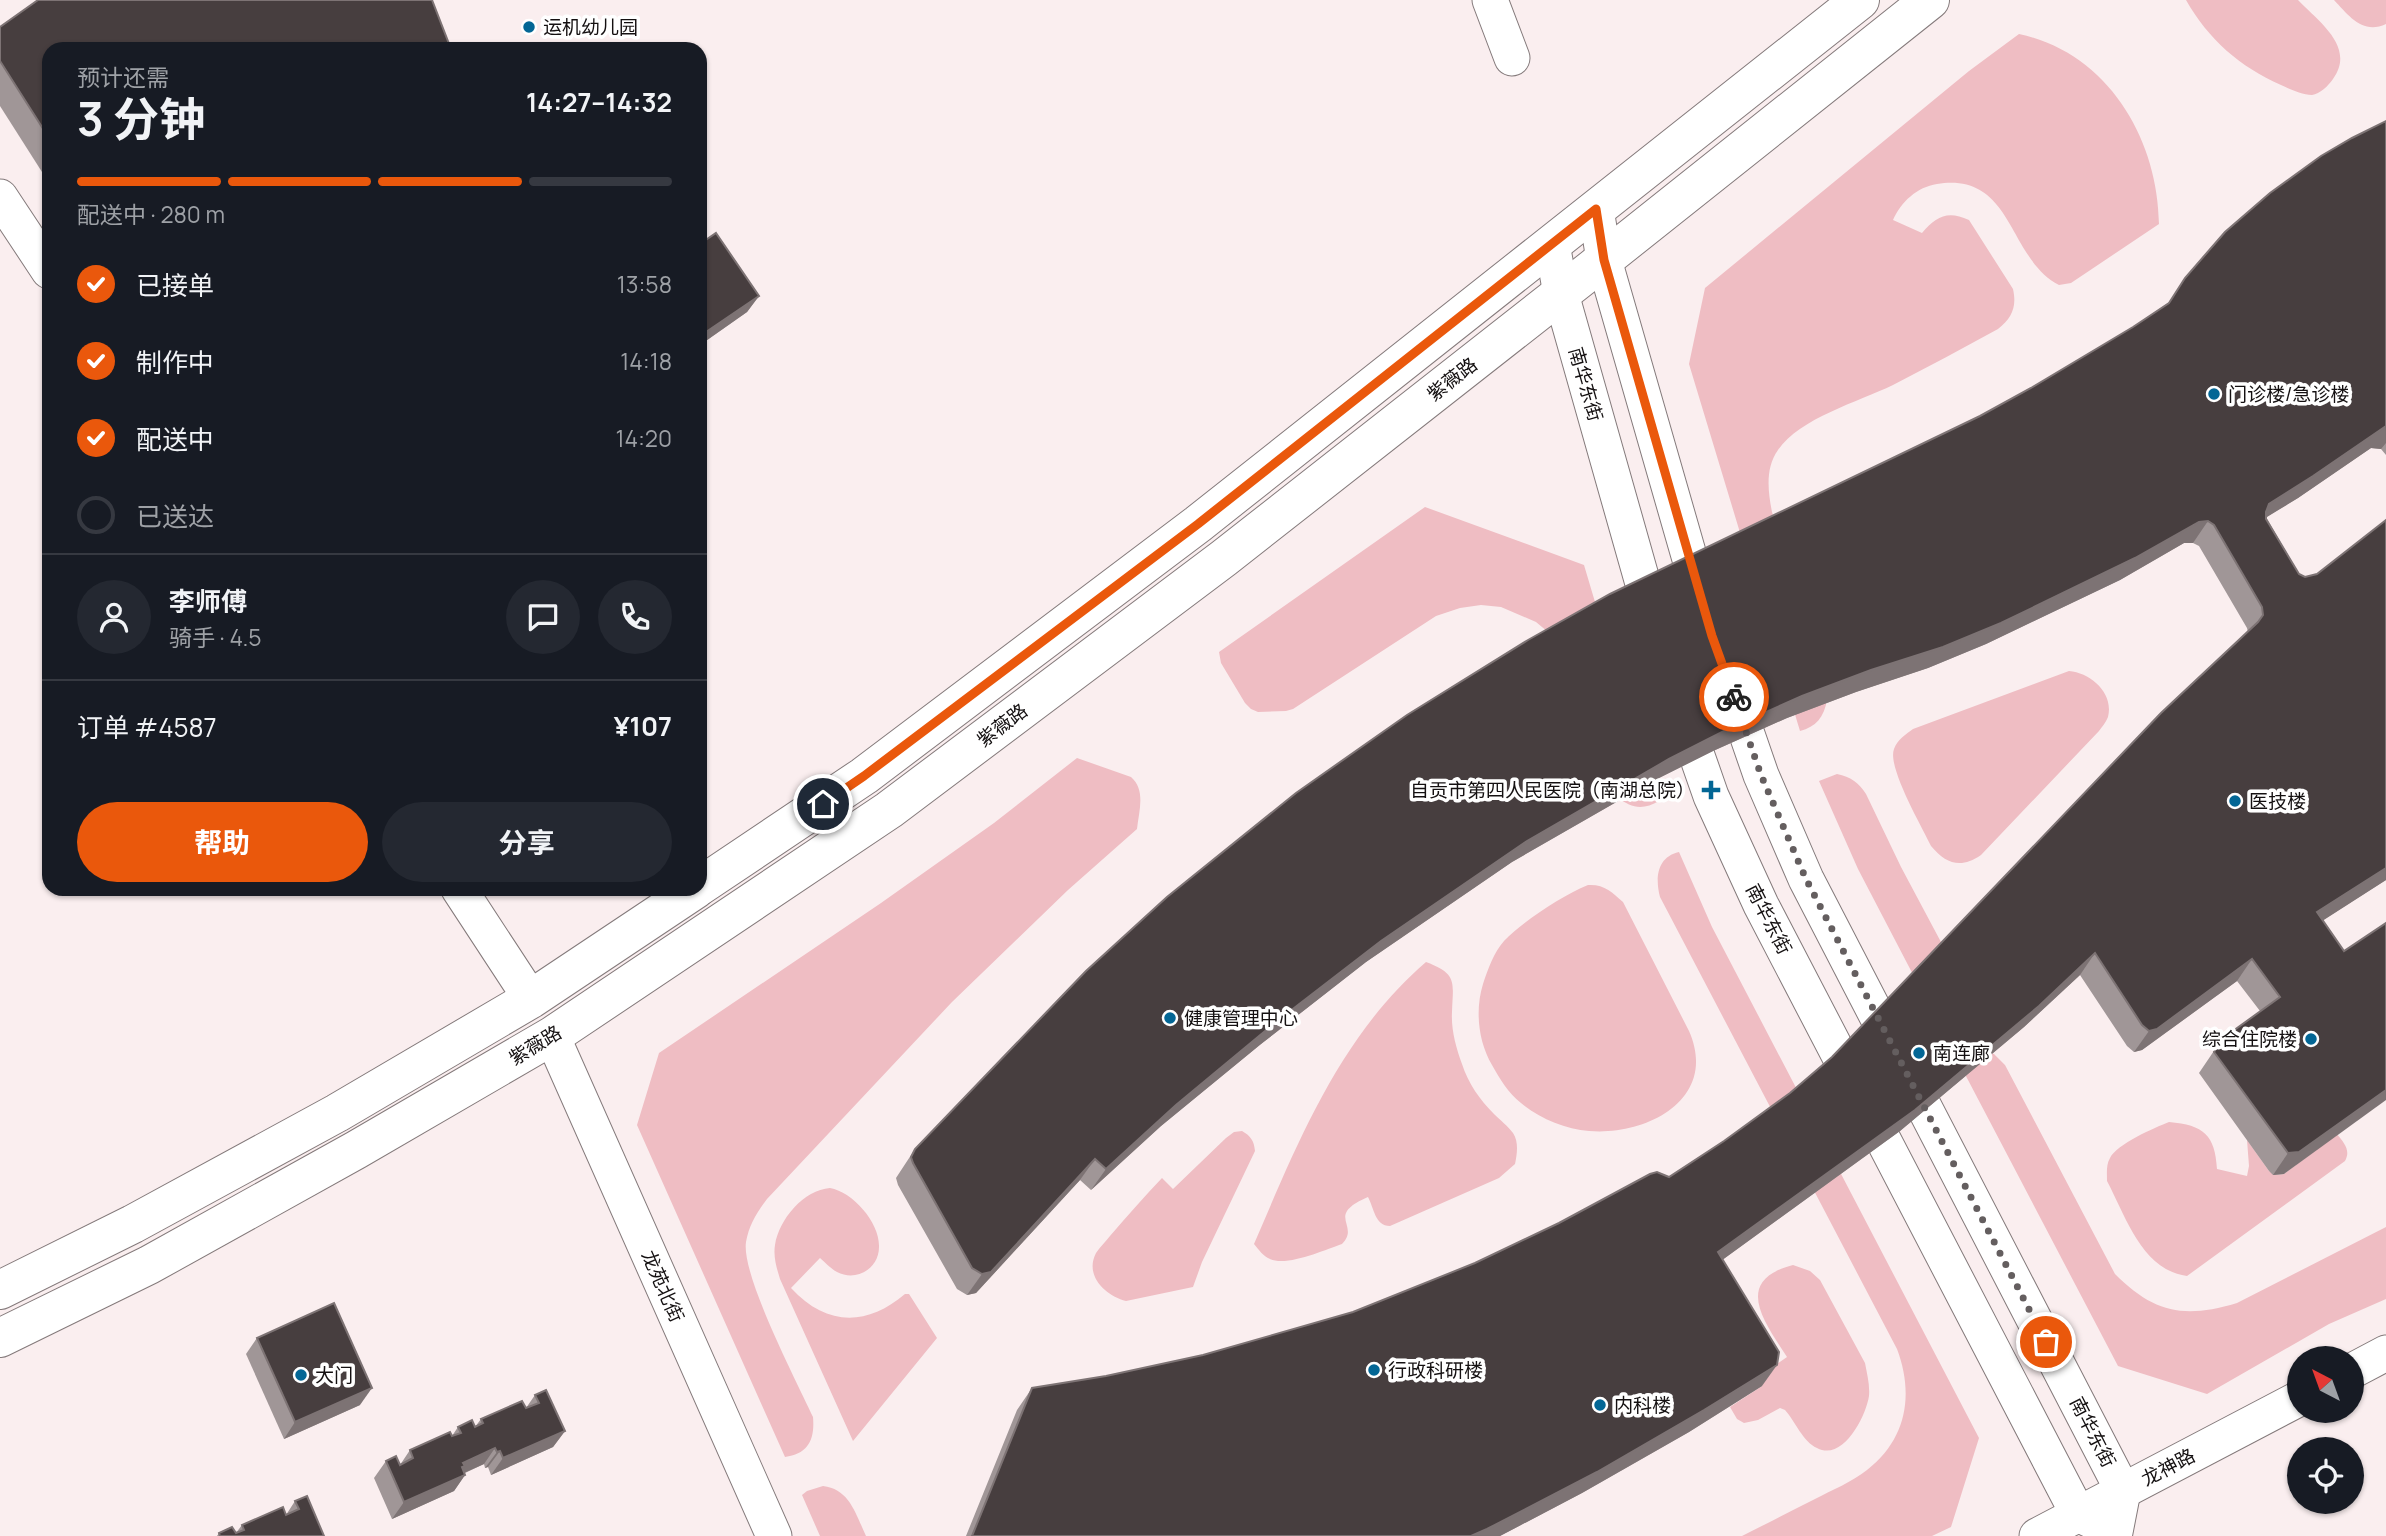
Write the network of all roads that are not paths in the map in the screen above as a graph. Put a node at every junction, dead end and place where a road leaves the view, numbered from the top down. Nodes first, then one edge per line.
1 (1490, 0) edge
2 (1860, 0) edge
3 (1930, 0) edge
4 (1512, 58) dead end
5 (0, 197) edge
6 (1596, 209) junction
7 (1552, 244) junction
8 (42, 260) edge
9 (1604, 260) junction
10 (1561, 293) junction
11 (707, 881) edge
12 (463, 896) edge
13 (686, 896) edge
14 (531, 999) junction
15 (552, 1036) junction
16 (0, 1290) edge
17 (0, 1338) edge
18 (2386, 1353) edge
19 (2364, 1365) edge
20 (2287, 1405) edge
21 (2123, 1491) junction
22 (2078, 1514) junction
23 (2116, 1534) edge
24 (774, 1536) edge
25 (2037, 1536) edge

1 - 4 street
2 - 6 main road
3 - 9 main road, 紫薇路
5 - 8 street
6 - 7 main road
6 - 9 street, 南华东街
7 - 10 street, 南华东街
7 - 11 main road
9 - 10 main road, 紫薇路
9 - 21 street, 南华东街
10 - 15 main road, 紫薇路
10 - 22 street, 南华东街
12 - 14 street
13 - 14 main road
14 - 16 main road
15 - 17 main road, 紫薇路
15 - 24 street, 龙苑北街
18 - 19 street
20 - 21 street, 龙神路
21 - 22 street, 龙神路
21 - 23 street, 南华东街
22 - 23 street, 南华东街
22 - 25 street, 龙神路

